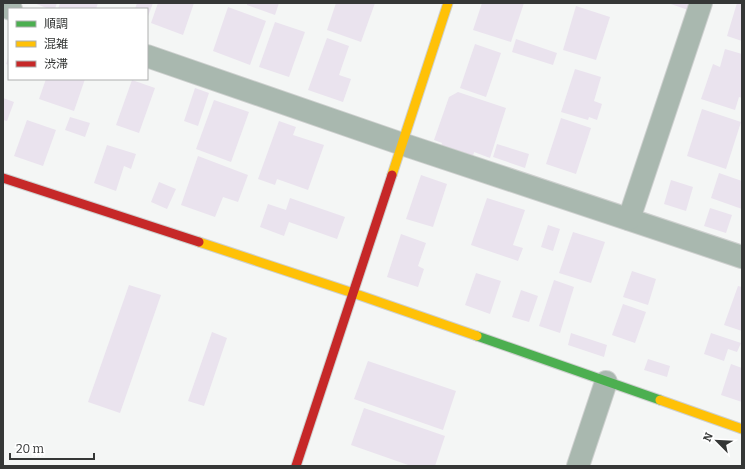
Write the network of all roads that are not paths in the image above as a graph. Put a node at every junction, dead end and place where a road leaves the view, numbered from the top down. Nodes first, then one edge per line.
1 (448, 3) edge
2 (701, 3) edge
3 (148, 56) edge
4 (402, 144) junction
5 (3, 178) edge
6 (630, 220) junction
7 (742, 257) edge
8 (353, 293) junction
9 (606, 382) junction
10 (742, 429) edge
11 (296, 466) edge
12 (578, 466) edge

1 - 4 street
2 - 6 street
3 - 4 street
4 - 6 street
4 - 8 street
5 - 8 street
6 - 7 street
8 - 9 street
8 - 11 street
9 - 10 street
9 - 12 street

